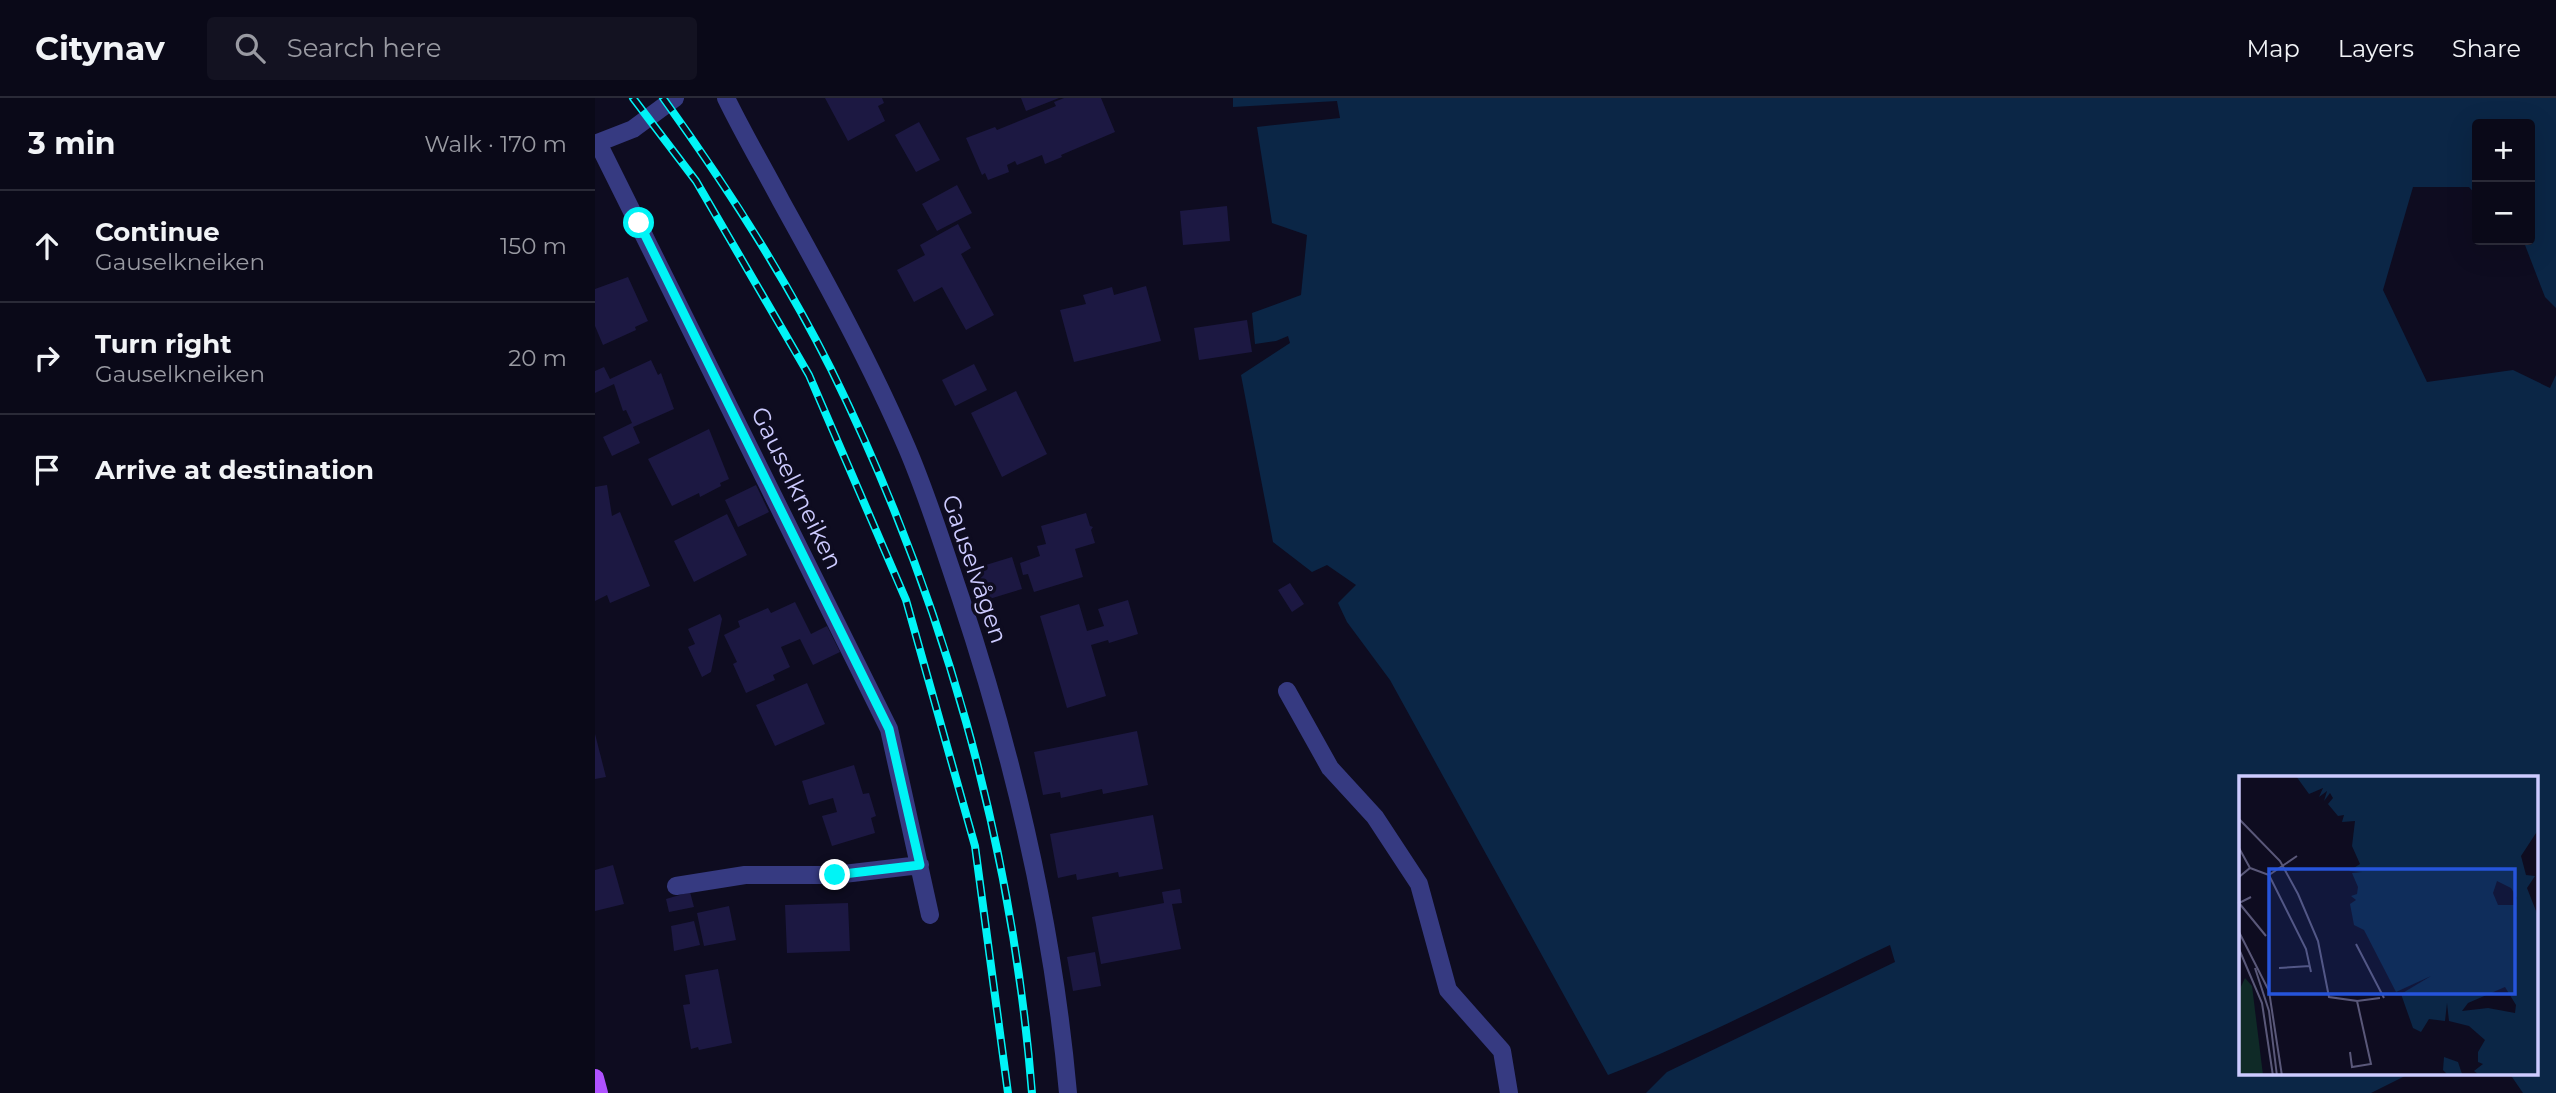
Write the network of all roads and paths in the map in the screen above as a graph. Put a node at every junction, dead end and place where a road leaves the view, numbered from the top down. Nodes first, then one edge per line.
1 (675, 98) edge
2 (726, 98) edge
3 (597, 144) edge
4 (1287, 691) dead end
5 (920, 865) junction
6 (676, 886) dead end
7 (930, 915) dead end
8 (595, 1078) edge
9 (599, 1093) edge
10 (1068, 1093) edge
11 (1509, 1093) edge

1 - 3 street, Gauselkneiken
2 - 10 street, Gauselvågen
3 - 5 street, Gauselkneiken
4 - 11 street
5 - 6 street
5 - 7 street, Gauselkneiken
8 - 9 main road

